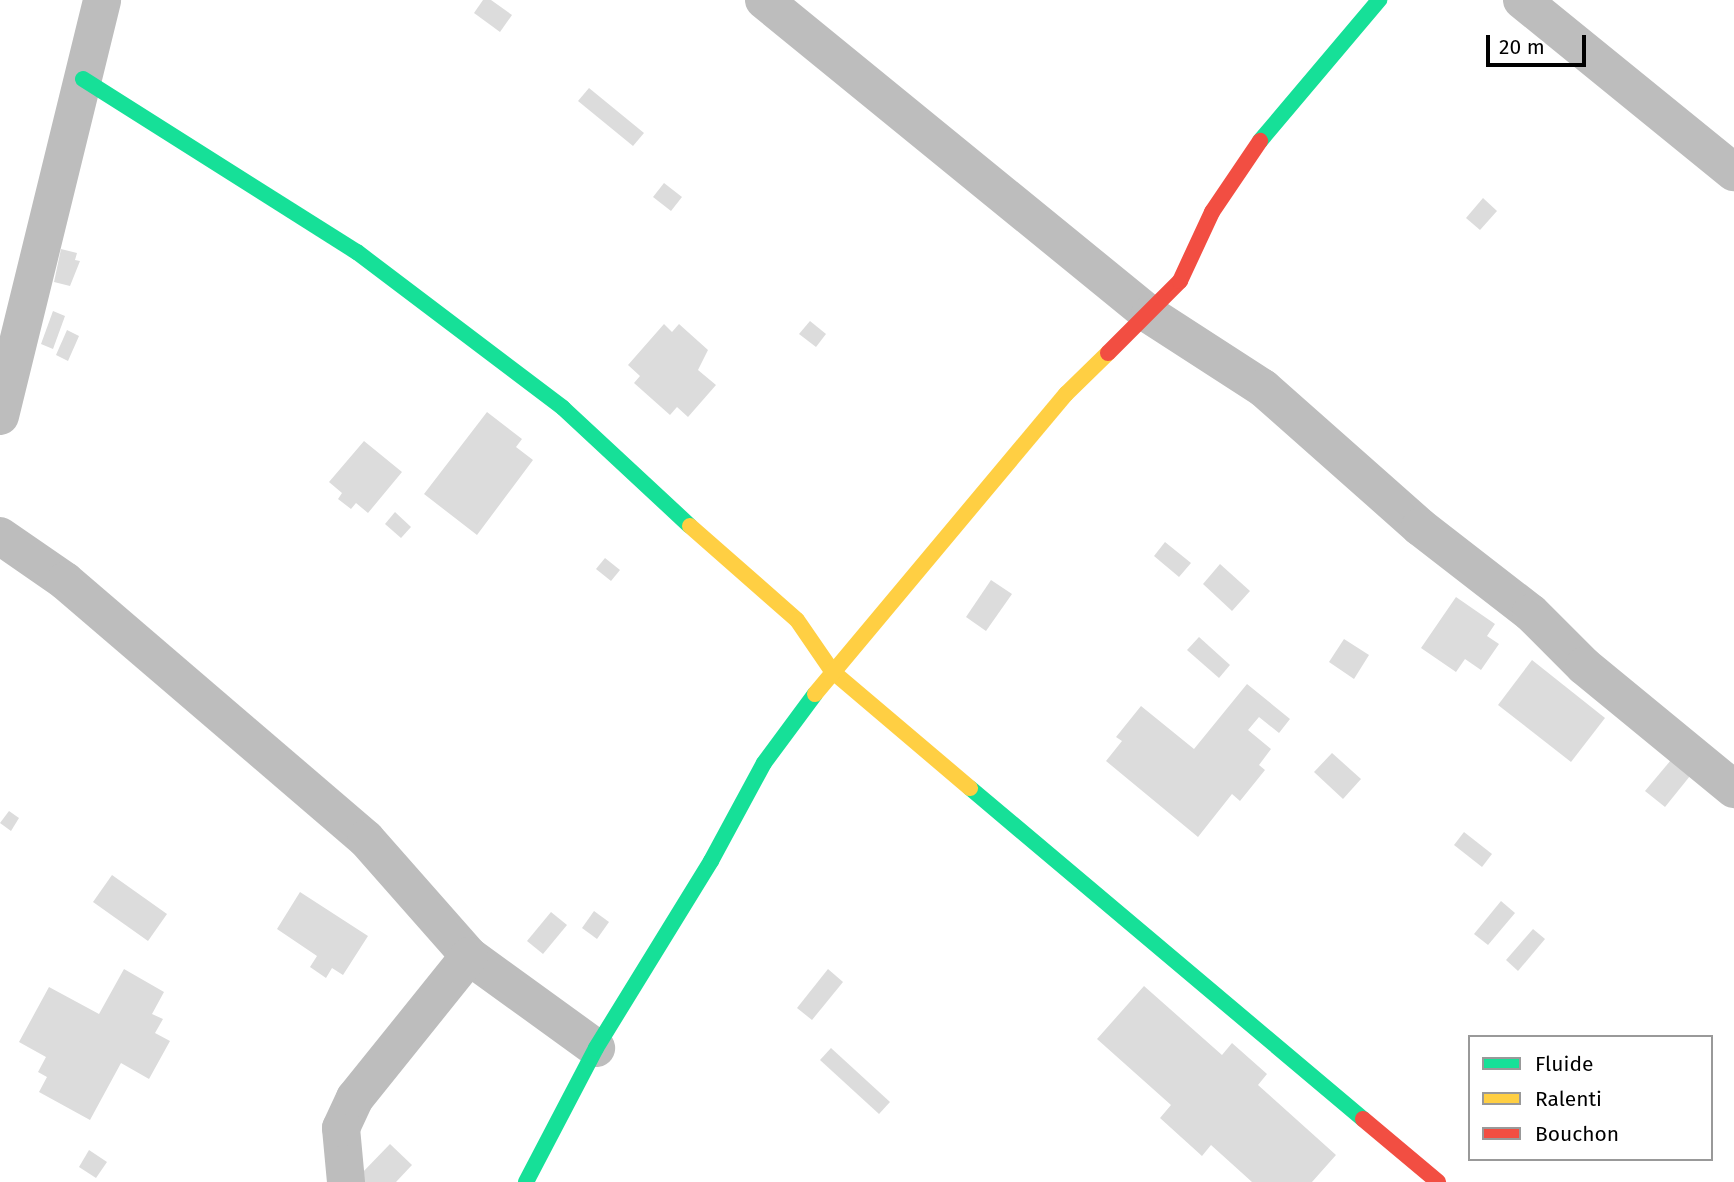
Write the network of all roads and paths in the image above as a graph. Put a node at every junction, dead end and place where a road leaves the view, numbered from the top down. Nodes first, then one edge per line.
1 (102, 0) edge
2 (764, 0) edge
3 (1379, 0) edge
4 (1522, 0) edge
5 (83, 79) junction
6 (1734, 172) edge
7 (1150, 315) junction
8 (0, 416) edge
9 (0, 536) edge
10 (832, 671) junction
11 (1734, 789) edge
12 (469, 956) junction
13 (596, 1048) junction
14 (346, 1182) edge
15 (526, 1182) edge
16 (1438, 1182) edge

1 - 5 street
2 - 7 street
3 - 7 street
4 - 6 street
5 - 8 street
5 - 10 street
7 - 10 street
7 - 11 street
9 - 12 street
10 - 13 street
10 - 16 street
12 - 13 street
12 - 14 street
13 - 15 street

